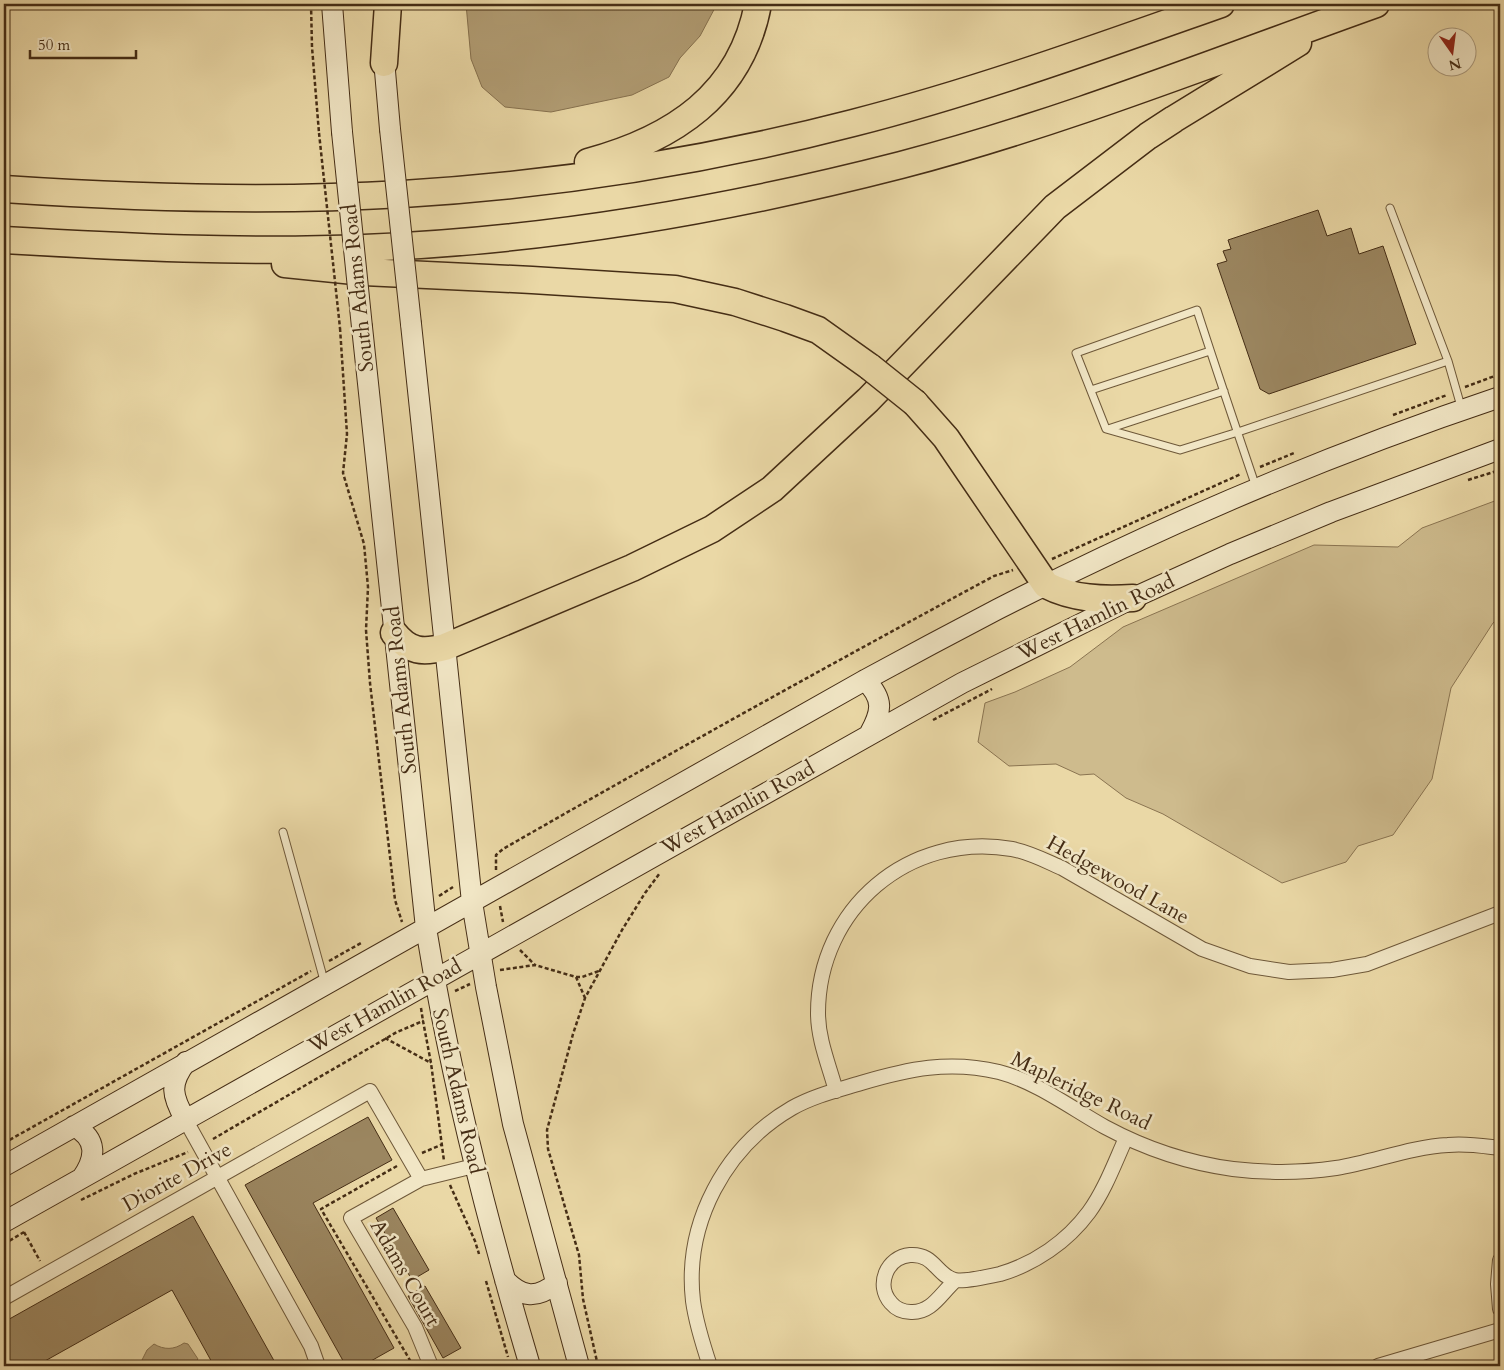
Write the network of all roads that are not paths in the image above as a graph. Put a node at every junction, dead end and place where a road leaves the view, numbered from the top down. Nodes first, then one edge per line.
1 (332, 4) edge
2 (380, 4) edge
3 (388, 4) edge
4 (758, 4) edge
5 (1221, 4) edge
6 (1376, 4) edge
7 (1349, 13) junction
8 (384, 63) junction
9 (484, 187) junction
10 (4, 189) edge
11 (1390, 208) dead end
12 (4, 240) edge
13 (161, 248) junction
14 (1210, 351) junction
15 (1448, 361) junction
16 (1091, 390) junction
17 (1224, 391) junction
18 (1500, 397) edge
19 (1462, 410) junction
20 (1106, 429) junction
21 (1238, 432) junction
22 (1500, 449) edge
23 (1257, 490) junction
24 (1046, 585) junction
25 (1133, 598) junction
26 (394, 633) junction
27 (445, 647) junction
28 (865, 680) junction
29 (870, 733) junction
30 (283, 832) dead end
31 (472, 902) junction
32 (1500, 913) edge
33 (426, 928) junction
34 (480, 953) junction
35 (322, 975) junction
36 (434, 979) junction
37 (186, 1062) junction
38 (836, 1091) junction
39 (185, 1119) junction
40 (74, 1126) junction
41 (1126, 1138) junction
42 (1500, 1148) edge
43 (4, 1166) edge
44 (474, 1166) junction
45 (217, 1177) junction
46 (82, 1178) junction
47 (421, 1179) junction
48 (4, 1222) edge
49 (1500, 1260) edge
50 (495, 1280) junction
51 (955, 1280) junction
52 (557, 1283) junction
53 (4, 1298) edge
54 (1500, 1309) edge
55 (1500, 1330) edge
56 (318, 1366) edge
57 (431, 1366) edge
58 (530, 1366) edge
59 (579, 1366) edge
60 (710, 1366) edge
61 (1378, 1366) edge

1 - 26 main road, South Adams Road, bridge
2 - 8 main road
3 - 8 highway
4 - 9 highway
5 - 9 highway
6 - 7 highway
7 - 13 highway
7 - 27 highway
8 - 27 main road, bridge
9 - 10 highway
11 - 15 lane
12 - 13 highway
13 - 24 highway, bridge
14 - 16 lane
14 - 16 lane
14 - 17 lane
15 - 19 lane
15 - 21 lane
16 - 20 lane
17 - 20 lane
17 - 21 lane
18 - 19 main road
19 - 23 main road
20 - 21 lane
21 - 23 lane
22 - 25 main road, West Hamlin Road
23 - 24 main road
24 - 25 highway
24 - 28 main road
25 - 29 main road, West Hamlin Road
26 - 27 highway
26 - 33 main road, South Adams Road
27 - 31 main road
28 - 29 main road
28 - 31 main road
29 - 34 main road, West Hamlin Road
30 - 35 lane
31 - 33 main road
31 - 34 main road
32 - 38 street, Hedgewood Lane
33 - 35 main road
33 - 36 main road, South Adams Road
34 - 36 main road, West Hamlin Road
34 - 52 main road
35 - 37 main road
36 - 39 main road, West Hamlin Road
36 - 44 main road, South Adams Road
37 - 39 main road
37 - 40 main road
38 - 41 street, Mapleridge Road
38 - 60 street, Mapleridge Road
39 - 45 street
39 - 46 main road, West Hamlin Road
40 - 43 main road
40 - 46 main road
41 - 42 street, Mapleridge Road
41 - 51 street
44 - 47 street, Adams Court
44 - 50 main road, South Adams Road
45 - 47 street, Diorite Drive
45 - 53 street, Diorite Drive
45 - 56 street
46 - 48 main road, West Hamlin Road
47 - 57 street, Adams Court
49 - 54 street
50 - 52 main road
50 - 58 main road, South Adams Road
51 - 51 street
52 - 59 main road
55 - 61 street

